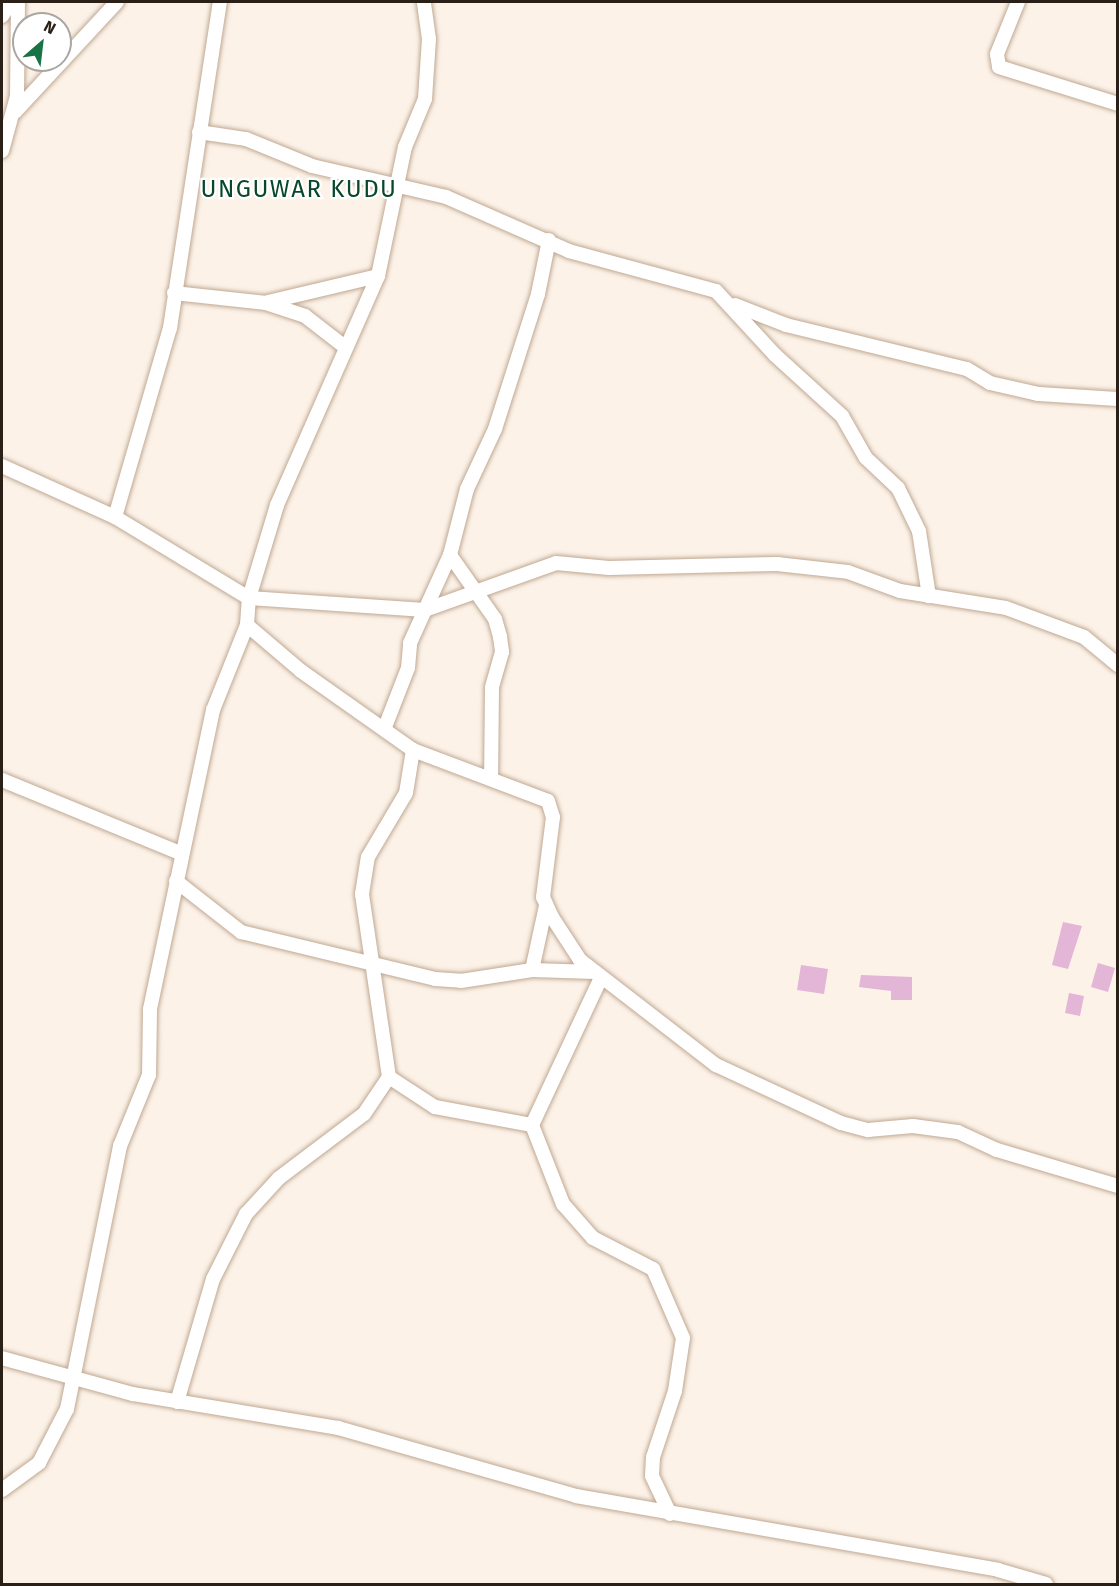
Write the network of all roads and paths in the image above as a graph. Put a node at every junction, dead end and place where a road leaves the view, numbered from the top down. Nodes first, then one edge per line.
1 (11, 2) edge
2 (18, 2) edge
3 (117, 2) edge
4 (220, 2) edge
5 (424, 2) edge
6 (1018, 2) edge
7 (2, 16) edge
8 (1118, 104) edge
9 (15, 112) junction
10 (199, 132) junction
11 (2, 152) edge
12 (400, 185) junction
13 (549, 240) junction
14 (378, 276) junction
15 (174, 293) junction
16 (266, 303) junction
17 (735, 305) junction
18 (345, 347) junction
19 (1118, 399) edge
20 (2, 466) edge
21 (115, 517) junction
22 (450, 555) junction
23 (476, 592) junction
24 (929, 596) junction
25 (249, 598) junction
26 (425, 610) junction
27 (248, 625) junction
28 (1118, 665) edge
29 (385, 727) junction
30 (413, 750) junction
31 (491, 779) junction
32 (2, 780) edge
33 (180, 853) junction
34 (176, 881) junction
35 (546, 906) junction
36 (371, 961) junction
37 (532, 970) junction
38 (598, 975) junction
39 (389, 1077) junction
40 (532, 1125) junction
41 (1118, 1186) edge
42 (2, 1358) edge
43 (75, 1381) junction
44 (177, 1402) junction
45 (2, 1490) edge
46 (670, 1514) junction
47 (1046, 1584) edge

1 - 7 street
2 - 9 street
3 - 9 street
4 - 10 street
5 - 12 street
6 - 8 street
9 - 11 street
10 - 12 street
10 - 15 street
12 - 13 street
12 - 14 street
13 - 17 street
13 - 22 street
14 - 16 street
14 - 18 street
15 - 16 street
15 - 21 street
16 - 18 street
17 - 19 street
17 - 24 street
18 - 25 street
20 - 21 street
21 - 25 street
22 - 23 street
22 - 26 street
23 - 24 street
23 - 26 street
23 - 31 street
24 - 28 street
25 - 26 street
25 - 27 street
26 - 29 street
27 - 29 street
27 - 33 street
29 - 30 street
30 - 31 street
30 - 36 street
31 - 35 street
32 - 33 street
33 - 34 street
34 - 36 street
34 - 43 street
35 - 37 street
35 - 38 street
36 - 37 street
36 - 39 street
37 - 38 street
38 - 40 street
38 - 41 street
39 - 40 street
39 - 44 street
40 - 46 street
42 - 43 street
43 - 44 street
43 - 45 street
44 - 46 street
46 - 47 street

